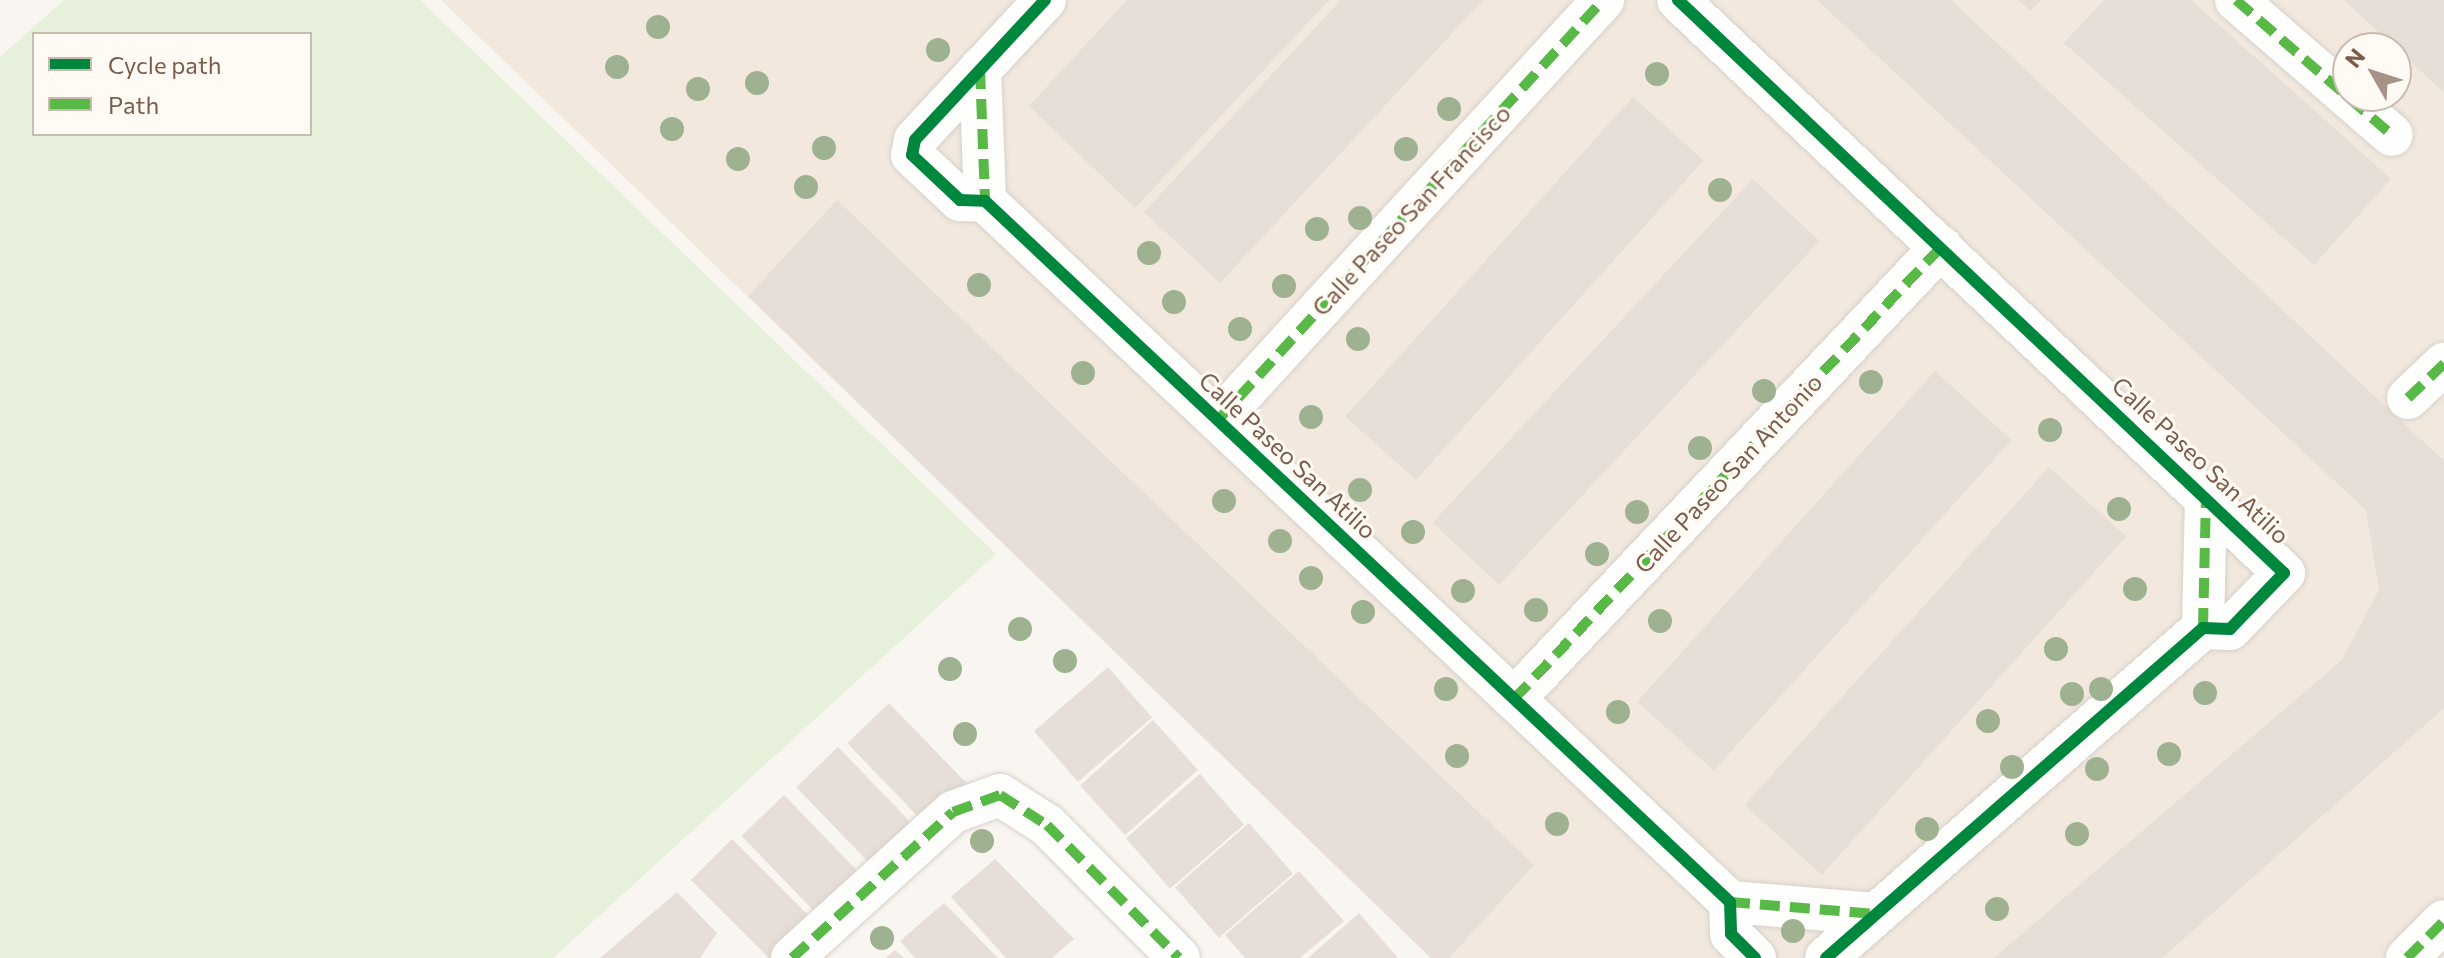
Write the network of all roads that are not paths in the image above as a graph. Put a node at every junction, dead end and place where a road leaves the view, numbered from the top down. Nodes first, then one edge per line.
1 (1045, 0) edge
2 (1603, 0) edge
3 (1678, 0) edge
4 (2236, 0) edge
5 (980, 69) junction
6 (2392, 135) dead end
7 (985, 201) junction
8 (1941, 247) junction
9 (2444, 364) edge
10 (2408, 398) dead end
11 (1218, 420) junction
12 (2206, 495) junction
13 (2203, 628) junction
14 (1514, 699) junction
15 (1730, 902) junction
16 (1876, 914) junction
17 (2444, 921) edge
18 (792, 958) edge
19 (1179, 958) edge
20 (1755, 958) edge
21 (1826, 958) edge
22 (2407, 958) edge

1 - 5 street, Calle Paseo San Atilio
2 - 11 street, Calle Paseo San Francisco
3 - 8 street, Calle Paseo San Atilio
4 - 6 street
5 - 7 street
5 - 7 street, Calle Paseo San Atilio
7 - 11 street, Calle Paseo San Atilio
8 - 12 street, Calle Paseo San Atilio
8 - 14 street, Calle Paseo San Antonio
9 - 10 street
11 - 14 street, Calle Paseo San Atilio
12 - 13 street, Calle Paseo San Atilio
12 - 13 street, Calle Paseo San Atilio
13 - 16 street, Calle Paseo San Atilio
14 - 15 street, Calle Paseo San Atilio
15 - 16 street
15 - 20 street
16 - 21 street, Calle Paseo San Atilio
17 - 22 street
18 - 19 street

